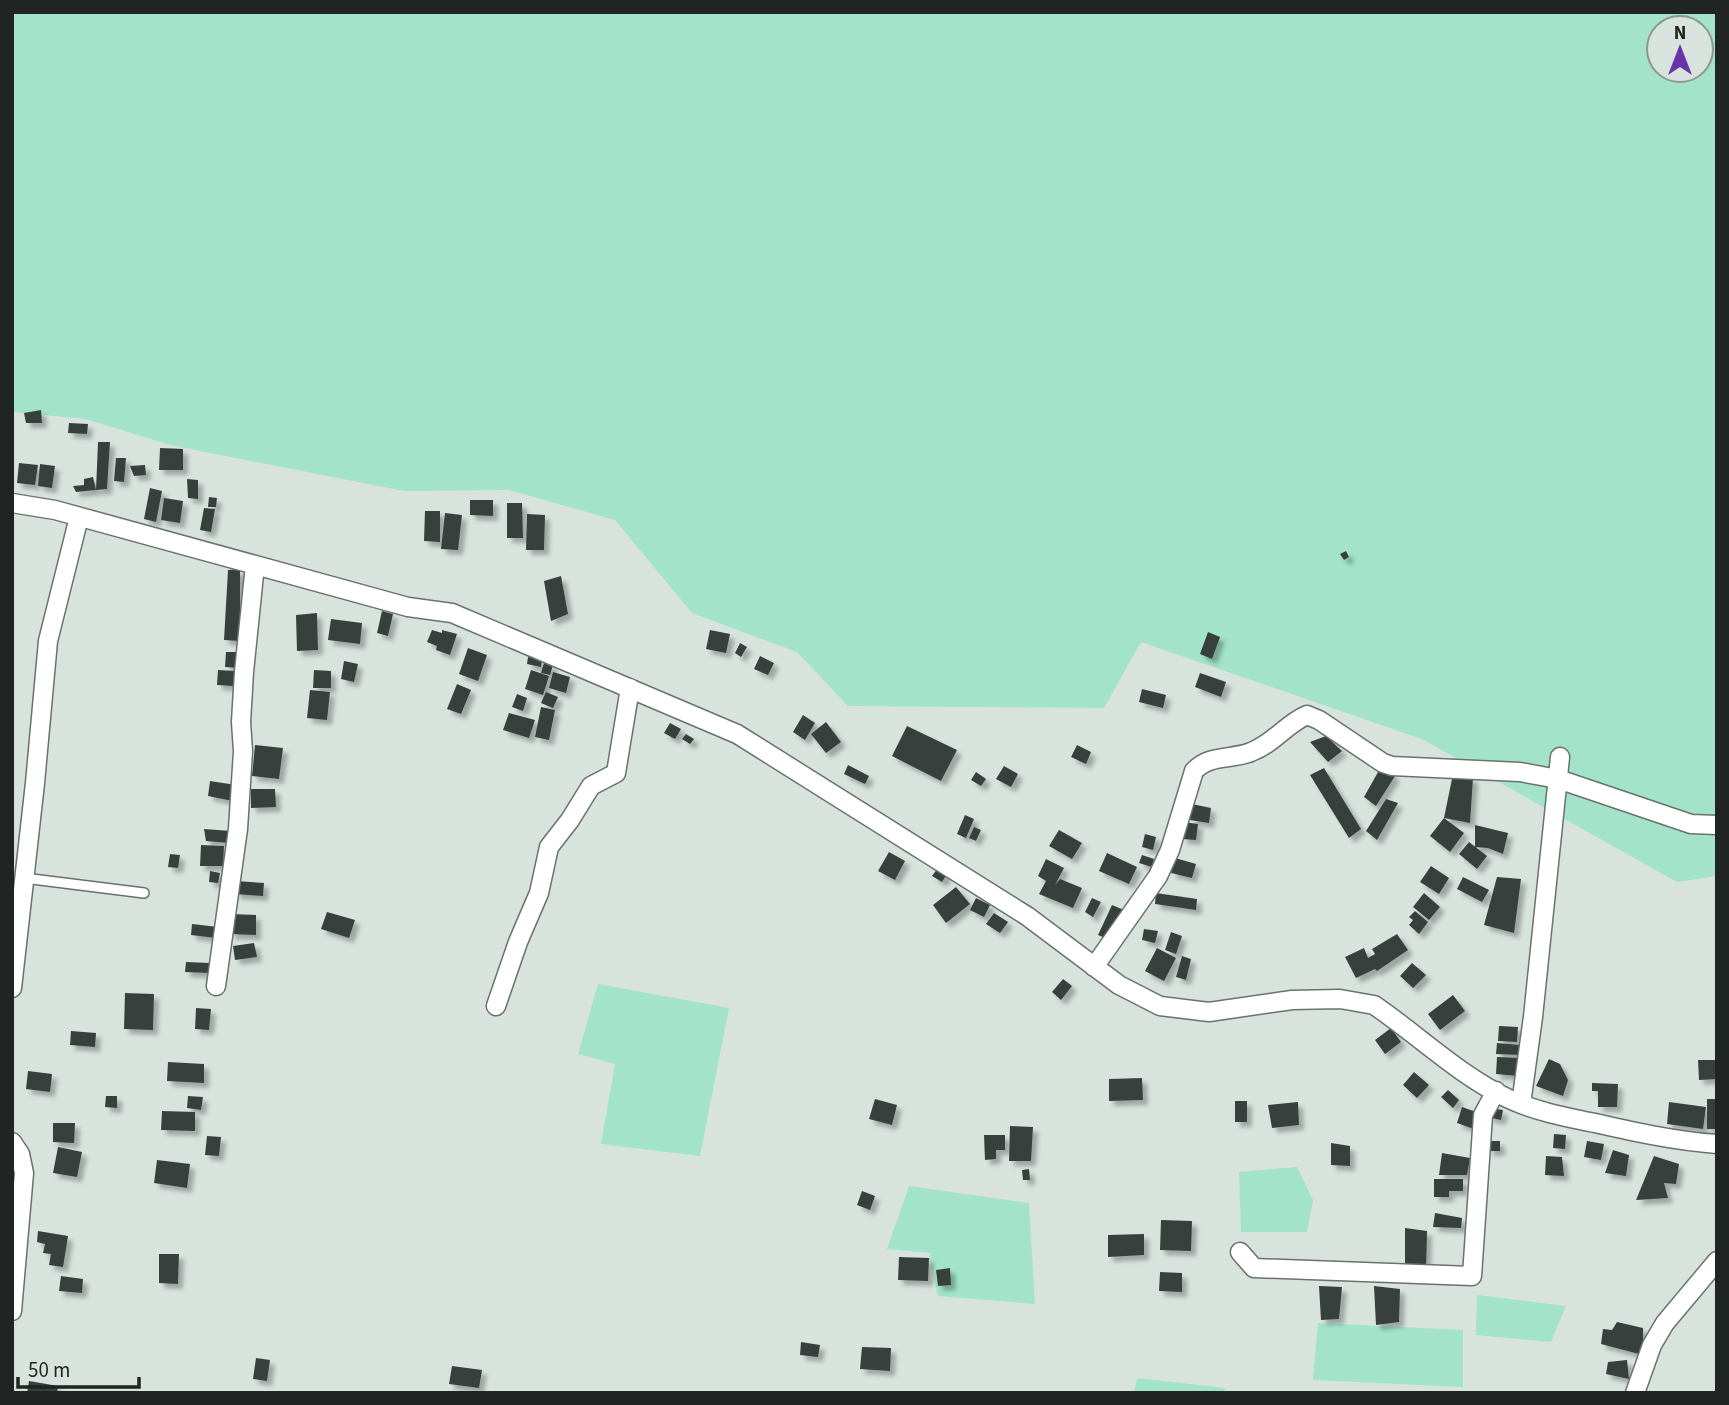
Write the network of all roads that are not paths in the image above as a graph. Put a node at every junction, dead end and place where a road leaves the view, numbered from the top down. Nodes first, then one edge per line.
1 (12, 503) edge
2 (79, 517) junction
3 (255, 565) junction
4 (630, 688) junction
5 (1560, 757) dead end
6 (1558, 779) junction
7 (1717, 825) edge
8 (24, 878) junction
9 (144, 892) dead end
10 (1094, 967) junction
11 (216, 986) dead end
12 (12, 988) edge
13 (496, 1006) dead end
14 (1496, 1091) junction
15 (1521, 1104) junction
16 (12, 1142) edge
17 (1717, 1144) edge
18 (1240, 1252) dead end
19 (1717, 1261) edge
20 (12, 1311) edge
21 (1635, 1393) edge

1 - 2 street
2 - 3 street
2 - 8 street
3 - 4 street
3 - 11 street
4 - 10 street
4 - 13 street
5 - 6 street
6 - 7 street
6 - 10 street
6 - 15 street
8 - 9 lane
8 - 12 street
10 - 14 street
14 - 15 street
14 - 18 street
15 - 17 street
16 - 20 street
19 - 21 street

